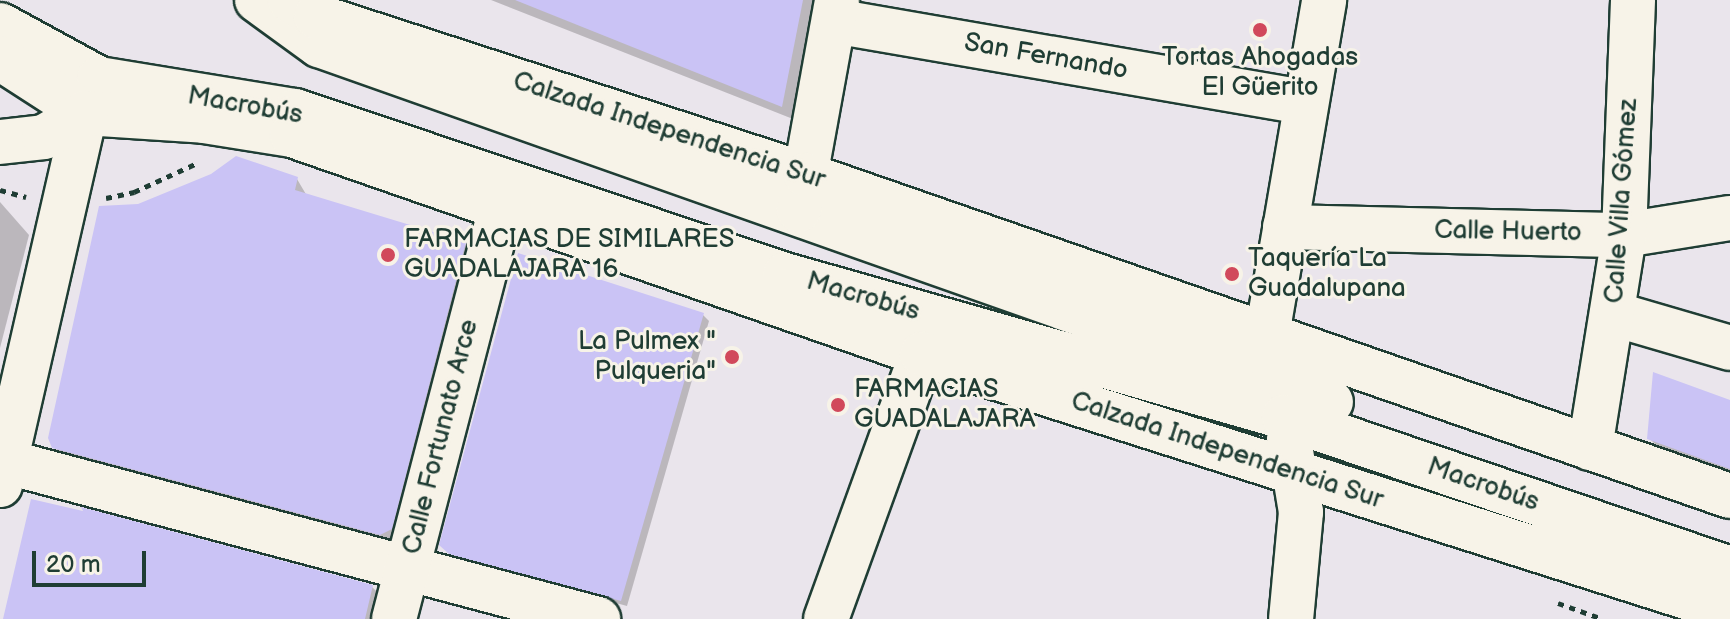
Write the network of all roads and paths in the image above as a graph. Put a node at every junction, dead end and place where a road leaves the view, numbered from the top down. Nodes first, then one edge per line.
1 (257, 0) edge
2 (290, 0) edge
3 (1324, 0) edge
4 (1633, 0) edge
5 (836, 11) edge
6 (0, 25) edge
7 (0, 58) edge
8 (1305, 102) junction
9 (85, 113) junction
10 (0, 142) edge
11 (806, 175) junction
12 (501, 209) junction
13 (797, 218) junction
14 (1730, 218) edge
15 (1285, 227) junction
16 (1624, 235) junction
17 (782, 289) junction
18 (1614, 314) junction
19 (1267, 335) junction
20 (1730, 348) edge
21 (922, 354) junction
22 (1281, 400) junction
23 (1590, 448) junction
24 (2, 469) edge
25 (1295, 473) junction
26 (1730, 496) edge
27 (1730, 541) edge
28 (407, 568) junction
29 (1730, 569) edge
30 (1710, 611) edge
31 (394, 619) edge
32 (598, 619) edge
33 (826, 619) edge
34 (1291, 619) edge

1 - 13 street, Macrobús
2 - 11 street, Calzada Independencia Sur
3 - 8 street
4 - 16 street, Calle Villa Gómez
5 - 8 street, San Fernando
5 - 11 street
6 - 17 street, Macrobús
7 - 9 street, Calzada Independencia Sur
8 - 15 street
9 - 10 street
9 - 12 street, Calzada Independencia Sur
9 - 24 street
11 - 13 street
11 - 19 street, Calzada Independencia Sur
12 - 17 street, Calzada Independencia Sur
12 - 28 street, Calle Fortunato Arce
13 - 17 street
13 - 22 street, Macrobús
14 - 16 street, Calle Huerto
15 - 16 street, Calle Huerto
15 - 19 street
16 - 18 street, Calle Villa Gómez
17 - 21 street, Calzada Independencia Sur
17 - 22 street, Macrobús
18 - 20 street
18 - 23 street, Calle Villa Gómez
19 - 22 street
19 - 23 street, Calzada Independencia Sur
21 - 25 street, Calzada Independencia Sur
21 - 33 street
22 - 25 street
22 - 27 street, Macrobús
22 - 29 street, Macrobús
23 - 26 street, Calzada Independencia Sur
24 - 28 street
25 - 30 street, Calzada Independencia Sur
25 - 34 street
28 - 31 street, Calle Fortunato Arce
28 - 32 street

